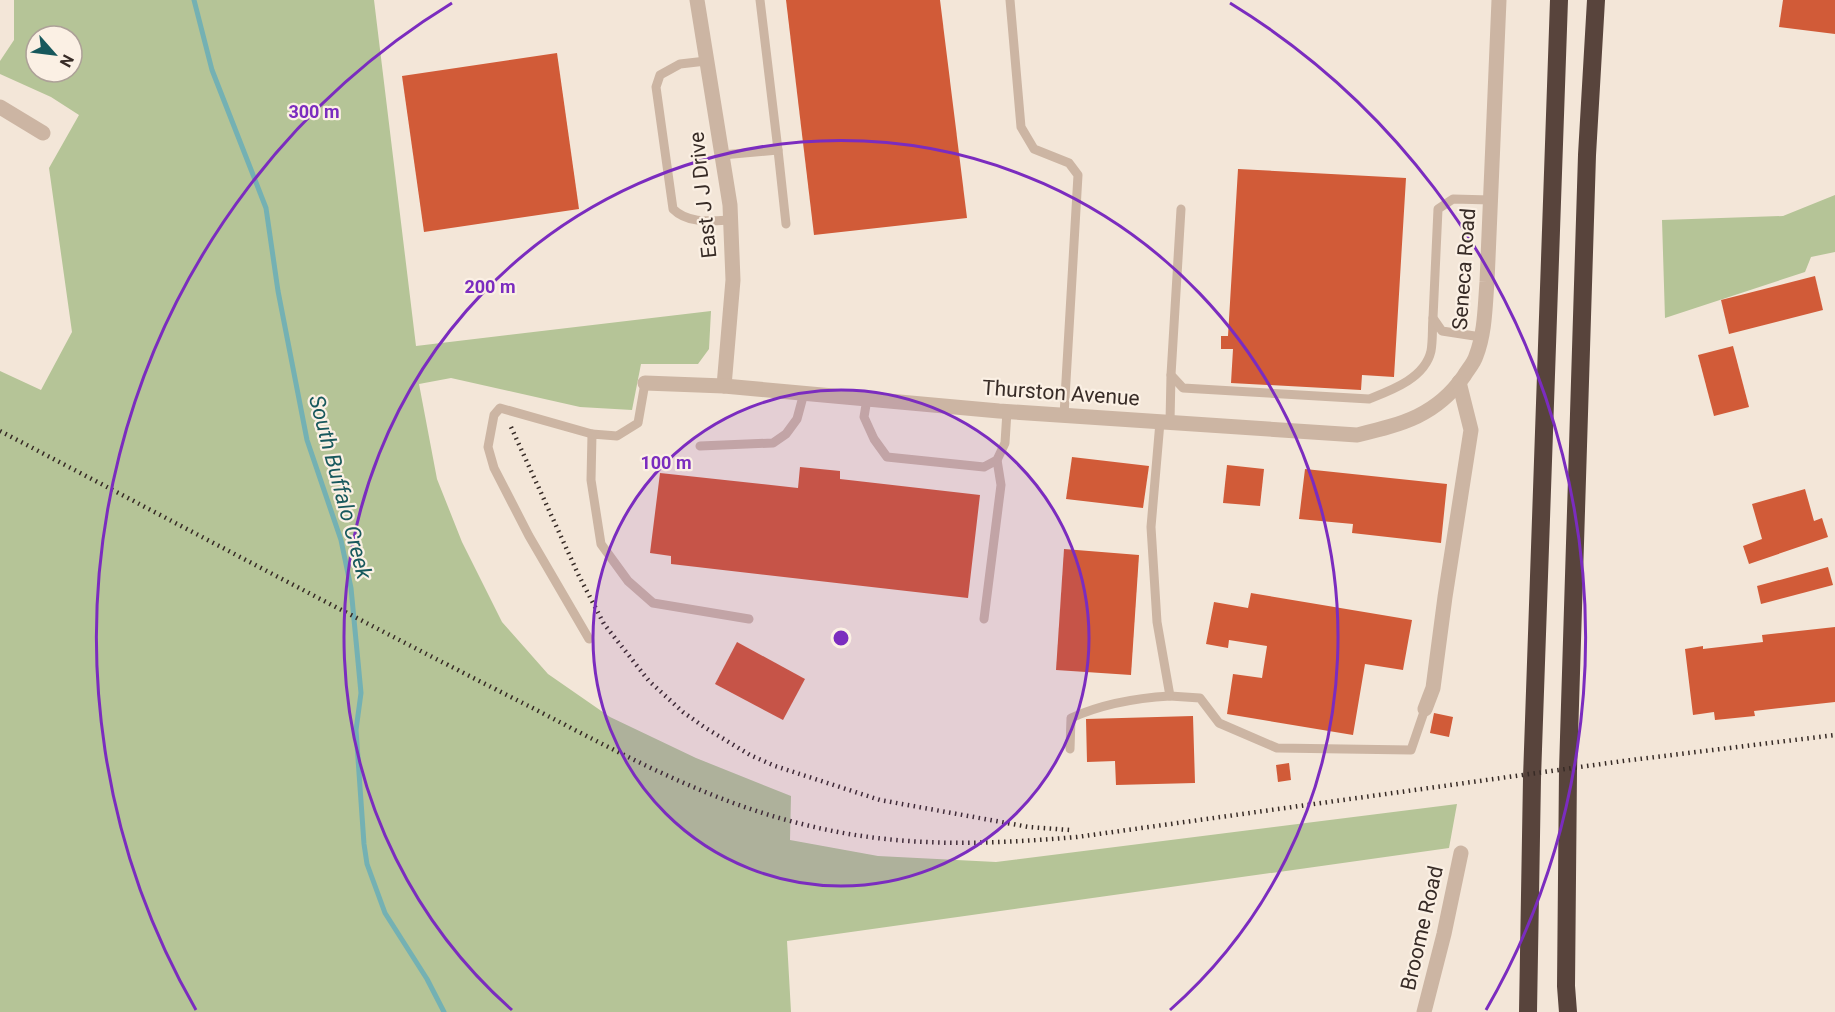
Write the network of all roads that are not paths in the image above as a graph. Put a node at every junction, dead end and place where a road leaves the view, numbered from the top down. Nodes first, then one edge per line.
1 (698, 0) edge
2 (760, 0) edge
3 (1010, 0) edge
4 (1499, 0) edge
5 (1559, 0) edge
6 (1596, 0) edge
7 (706, 61) junction
8 (0, 107) edge
9 (43, 133) dead end
10 (778, 150) junction
11 (722, 156) junction
12 (1491, 200) junction
13 (1181, 209) dead end
14 (730, 220) junction
15 (786, 225) dead end
16 (1433, 318) junction
17 (1481, 337) junction
18 (1171, 375) junction
19 (1459, 382) junction
20 (645, 383) joint
21 (724, 386) junction
22 (804, 393) junction
23 (867, 399) junction
24 (1007, 411) junction
25 (1064, 415) junction
26 (1165, 422) junction
27 (592, 434) junction
28 (700, 446) dead end
29 (997, 460) junction
30 (749, 619) dead end
31 (984, 619) dead end
32 (589, 639) dead end
33 (1170, 696) junction
34 (1425, 710) joint
35 (1070, 749) dead end
36 (1461, 853) dead end
37 (1424, 1012) edge
38 (1528, 1012) edge
39 (1568, 1012) edge

1 - 7 street, East J J Drive
2 - 10 lane
3 - 25 lane
4 - 12 street, Seneca Road
5 - 38 highway
6 - 39 highway
7 - 11 street, East J J Drive
7 - 14 lane
8 - 9 street
10 - 11 lane
10 - 15 lane
11 - 14 street, East J J Drive
12 - 16 lane
12 - 17 street, Seneca Road
13 - 18 lane
14 - 21 street, East J J Drive
16 - 17 lane
16 - 18 lane
17 - 19 street, Seneca Road
18 - 26 lane
19 - 26 street, Thurston Avenue
19 - 34 street
20 - 21 street, Thurston Avenue
20 - 27 lane
21 - 22 street, Thurston Avenue
22 - 23 street, Thurston Avenue
22 - 28 lane
23 - 24 street, Thurston Avenue
23 - 29 lane
24 - 25 street, Thurston Avenue
24 - 29 lane
25 - 26 street, Thurston Avenue
26 - 33 lane
27 - 30 lane
27 - 32 lane
29 - 31 lane
33 - 34 lane
33 - 35 lane
36 - 37 street, Broome Road

